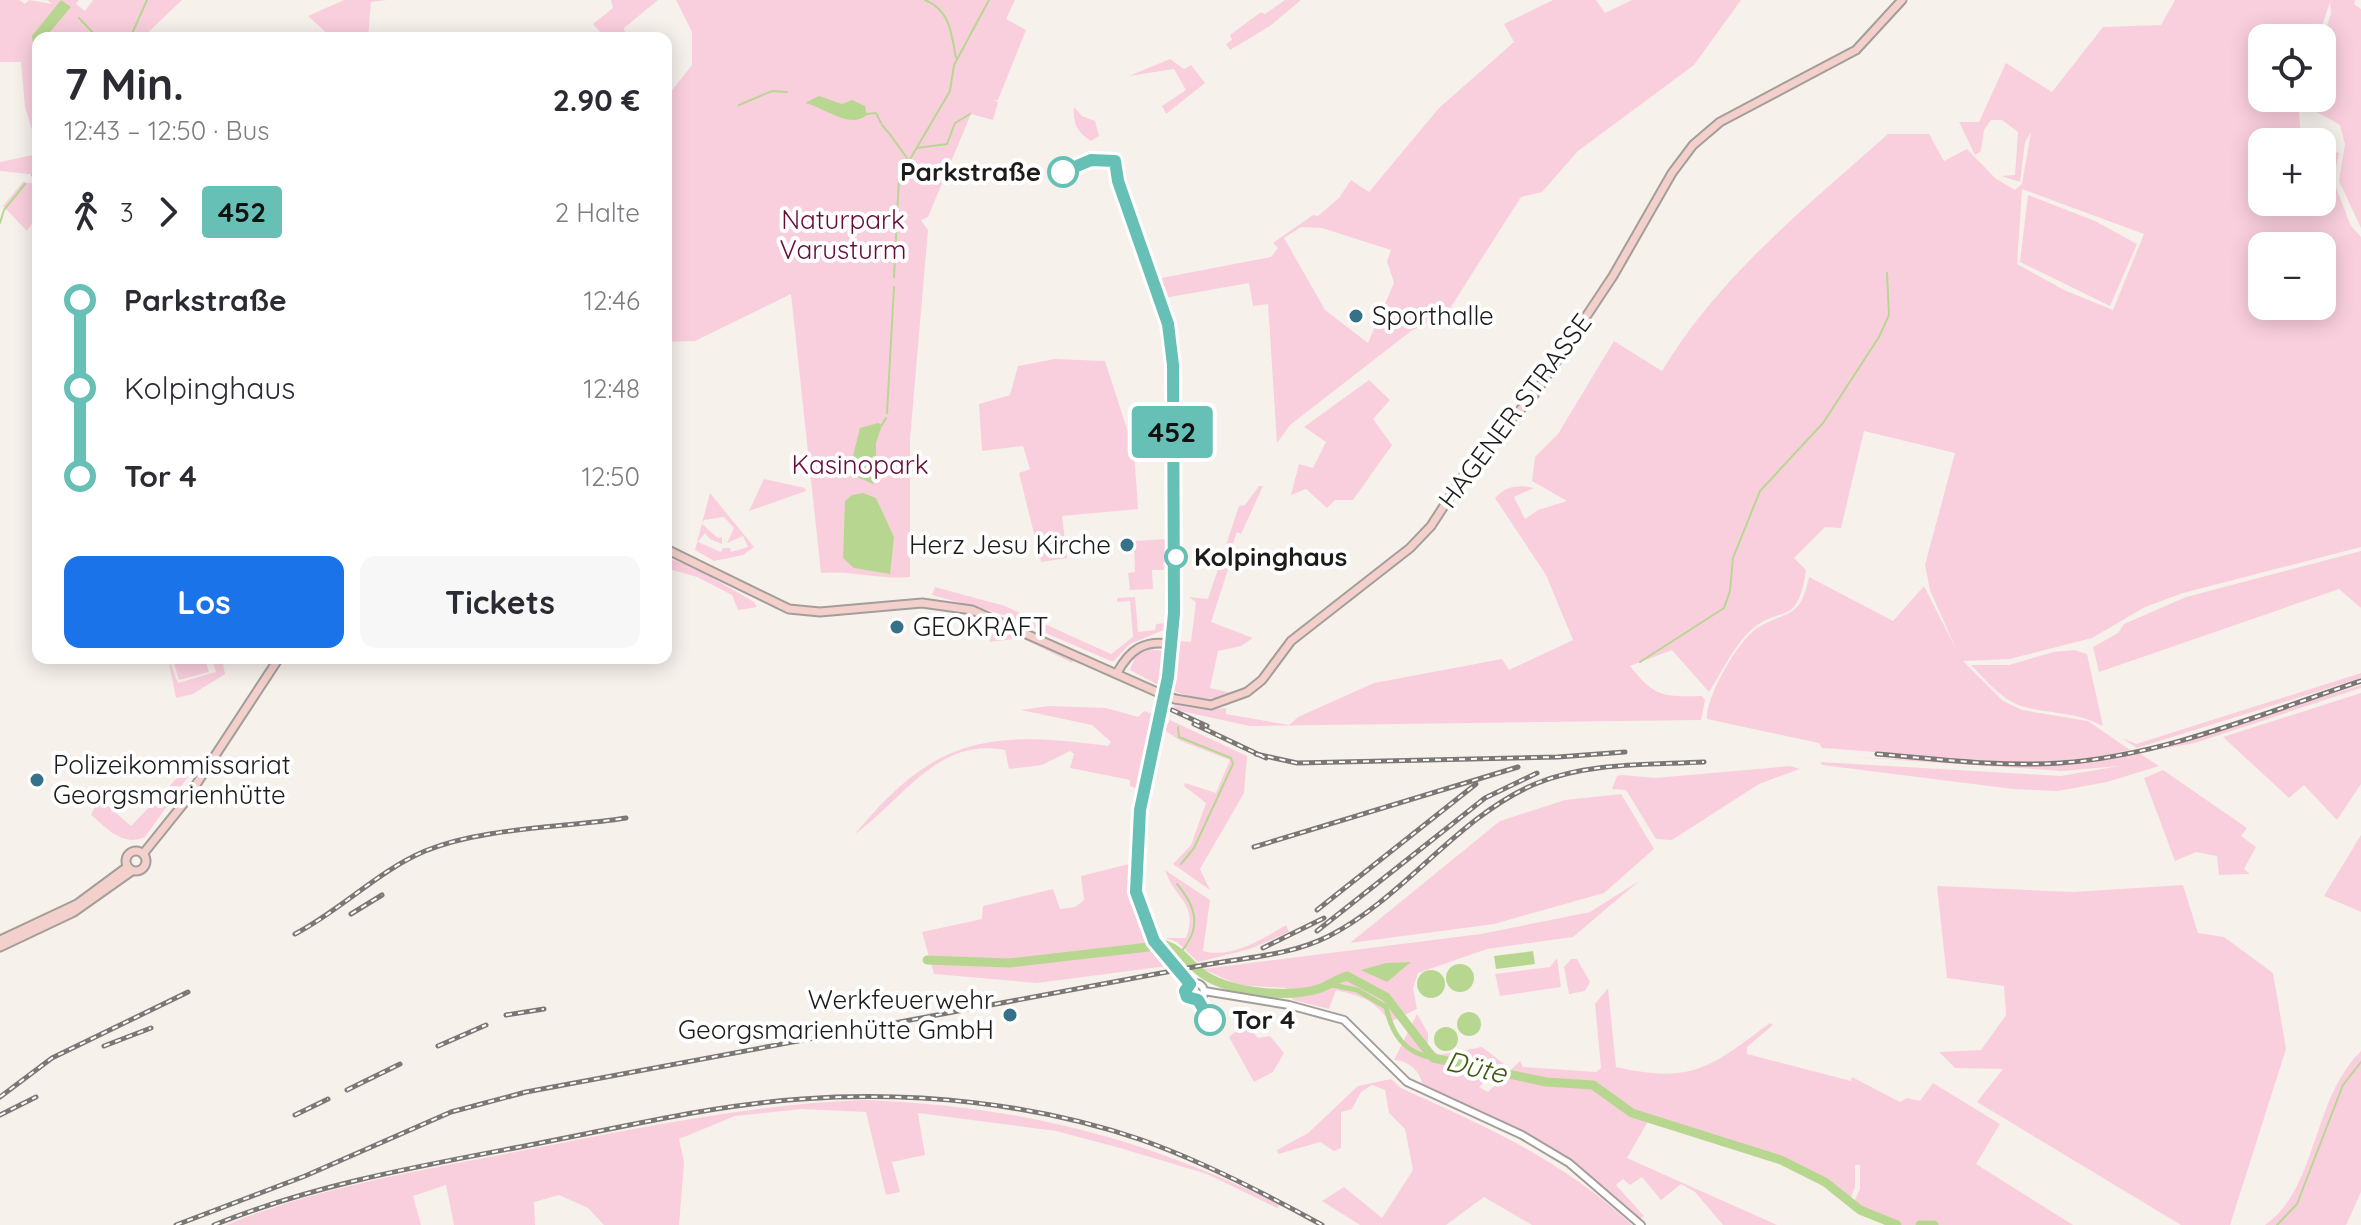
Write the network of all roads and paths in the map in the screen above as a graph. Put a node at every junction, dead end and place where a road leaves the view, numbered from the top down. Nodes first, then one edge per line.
1 (1902, 0) edge
2 (672, 552) edge
3 (1171, 644) joint
4 (275, 664) edge
5 (1117, 673) junction
6 (143, 854) junction
7 (129, 869) junction
8 (0, 944) edge
9 (1190, 984) junction
10 (1204, 991) junction
11 (1641, 1225) edge

1 - 5 main road, HAGENER STRASSE, bridge
2 - 5 main road, HAGENER STRASSE
3 - 5 main road
3 - 9 street
4 - 6 main road
6 - 7 main road
6 - 7 main road
7 - 8 main road
7 - 8 main road
9 - 10 street
9 - 10 street
10 - 11 street

